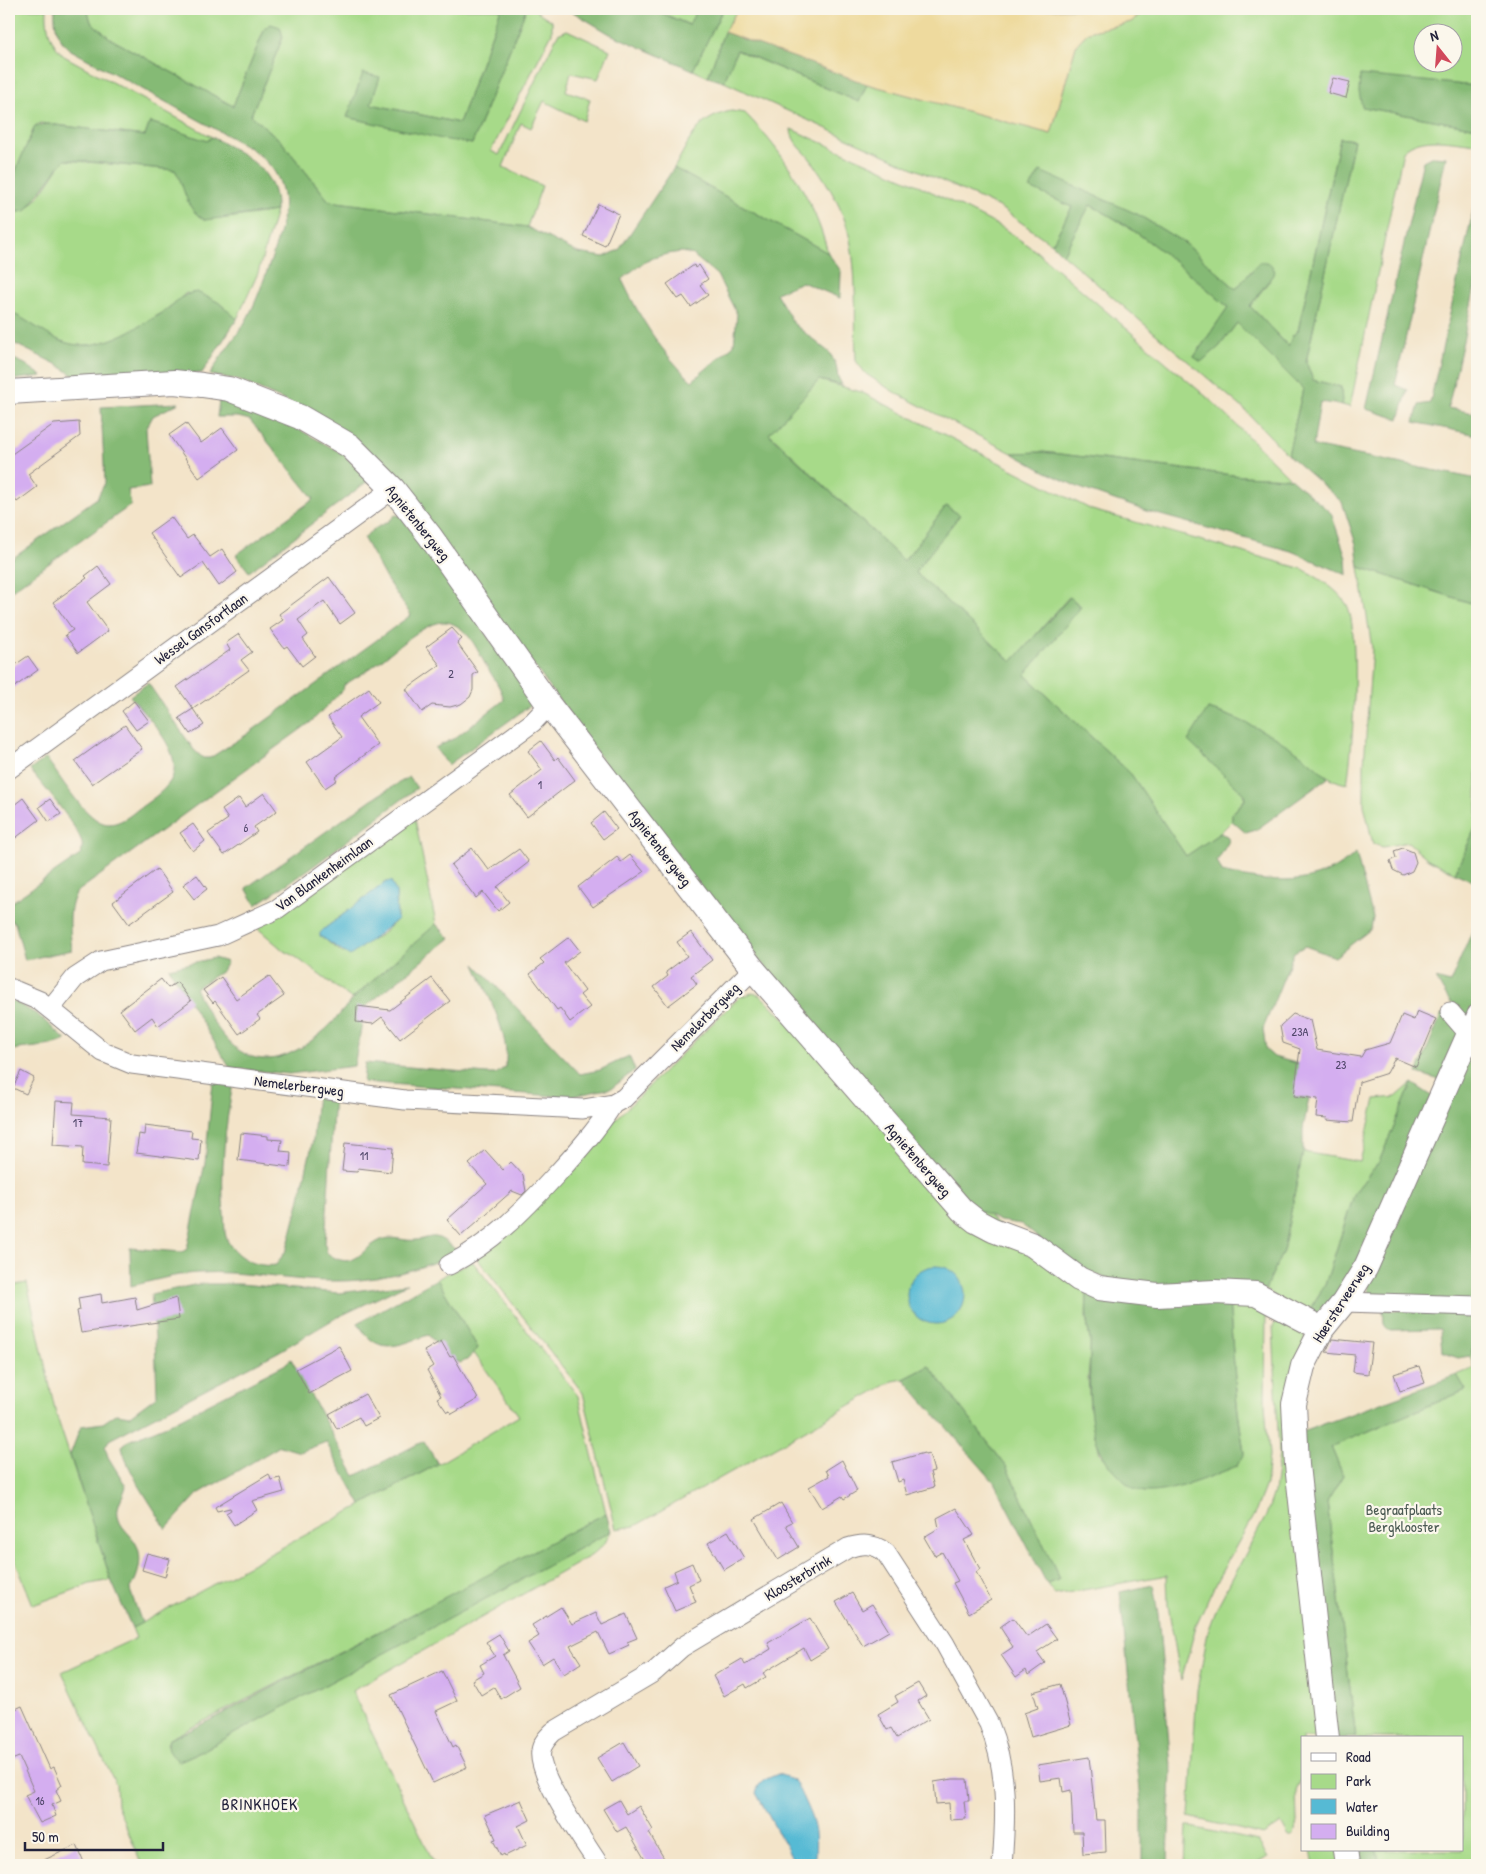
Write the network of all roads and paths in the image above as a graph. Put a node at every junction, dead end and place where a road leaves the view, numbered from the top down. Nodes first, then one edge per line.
1 (9, 392) edge
2 (393, 489) junction
3 (550, 705) junction
4 (9, 769) edge
5 (753, 969) junction
6 (9, 988) edge
7 (51, 1008) junction
8 (1450, 1012) dead end
9 (1474, 1030) edge
10 (613, 1104) junction
11 (449, 1265) dead end
12 (1344, 1302) junction
13 (1477, 1306) edge
14 (1322, 1329) junction
15 (1327, 1736) edge
16 (1345, 1852) edge
17 (599, 1865) edge
18 (1002, 1865) edge
19 (1347, 1865) edge

1 - 2 street, Agnietenbergweg
2 - 3 street, Agnietenbergweg
2 - 4 street, Wessel Gansfortlaan
3 - 5 street, Agnietenbergweg
3 - 7 street, Van Blankenheimlaan
5 - 10 street, Nemelerbergweg
5 - 14 street, Agnietenbergweg
6 - 7 street, Nemelerbergweg
7 - 10 street, Nemelerbergweg
8 - 9 street, Haersterveerweg
9 - 12 street, Haersterveerweg
10 - 11 street, Nemelerbergweg
12 - 13 street
12 - 14 street, Haersterveerweg
14 - 15 street, Haersterveerweg
16 - 19 street
17 - 18 street, Kloosterbrink

